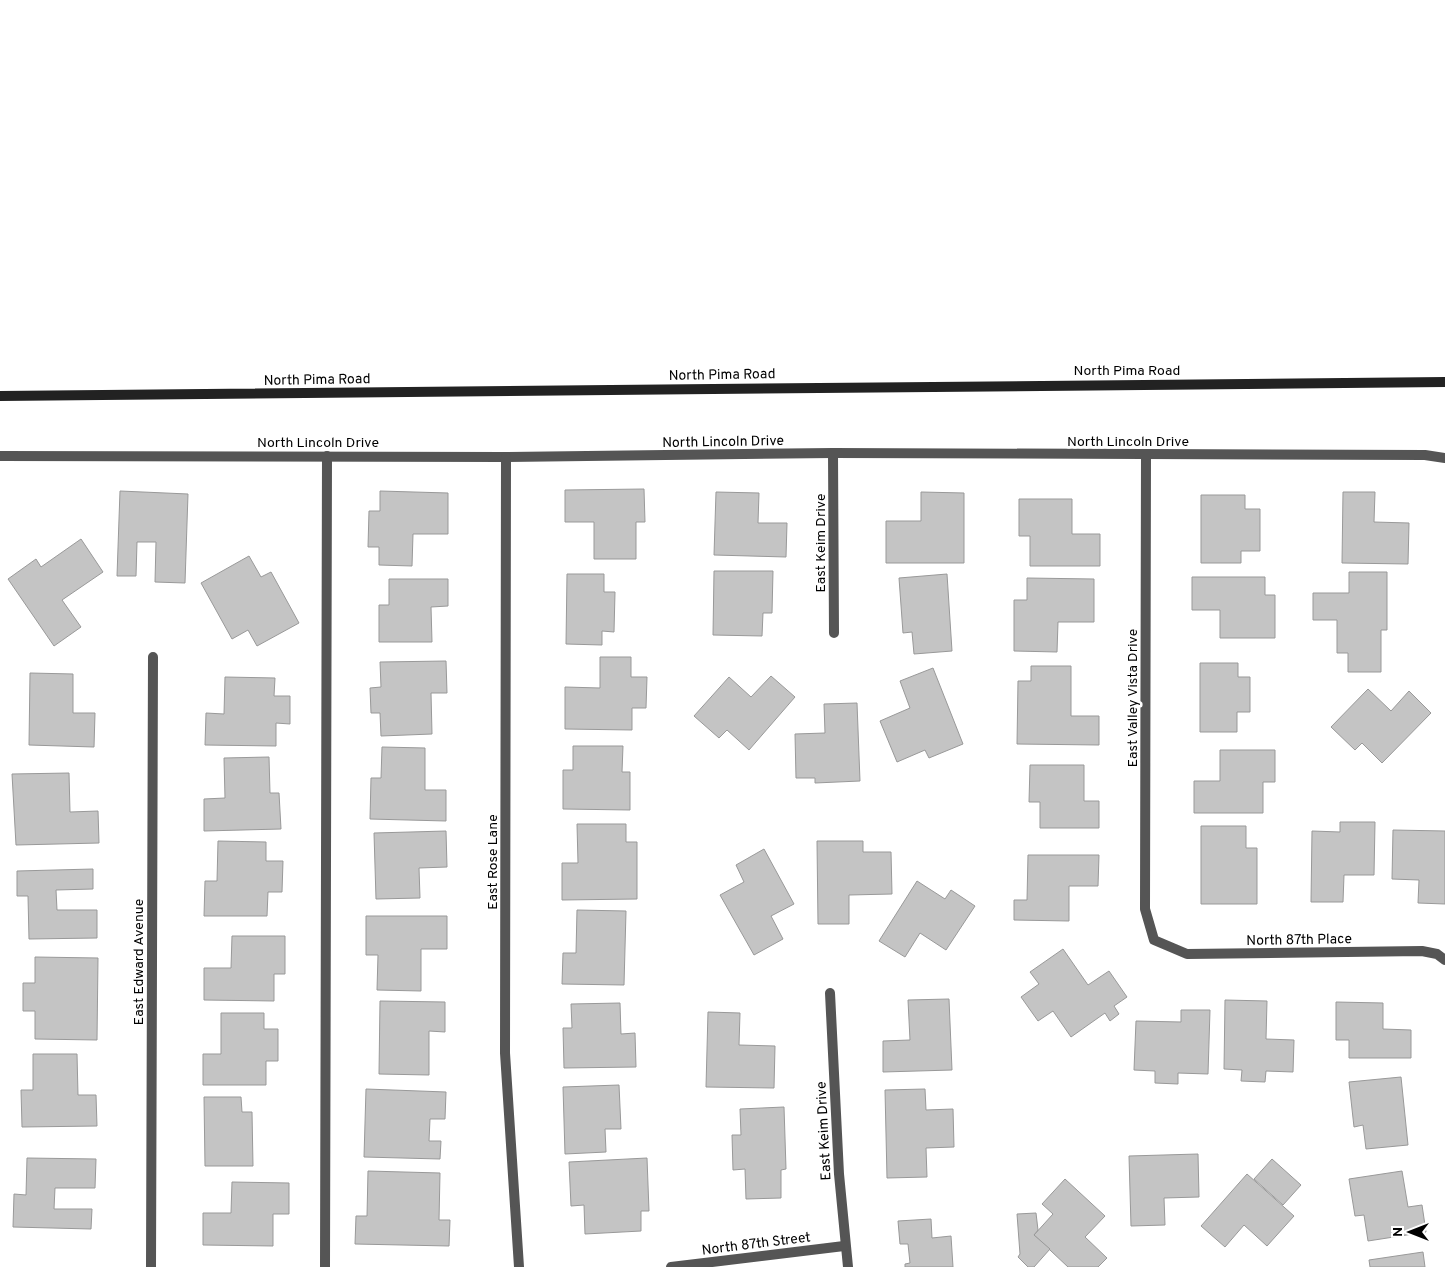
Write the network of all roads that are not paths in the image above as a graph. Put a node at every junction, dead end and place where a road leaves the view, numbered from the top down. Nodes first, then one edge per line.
1 (1445, 382) edge
2 (0, 396) edge
3 (833, 453) junction
4 (1146, 455) junction
5 (0, 456) edge
6 (327, 456) junction
7 (506, 457) junction
8 (1445, 458) edge
9 (834, 633) dead end
10 (153, 657) dead end
11 (1154, 940) joint
12 (1445, 960) edge
13 (830, 993) dead end
14 (844, 1246) junction
15 (151, 1267) edge
16 (325, 1267) edge
17 (519, 1267) edge
18 (672, 1267) edge
19 (848, 1267) edge

1 - 2 main road, North Pima Road
3 - 4 street, North Lincoln Drive
3 - 7 street, North Lincoln Drive
3 - 9 street, East Keim Drive
4 - 8 street, North Lincoln Drive
4 - 11 street, East Valley Vista Drive
5 - 6 street, North Lincoln Drive
6 - 7 street, North Lincoln Drive
6 - 16 street
7 - 17 street, East Rose Lane
10 - 15 street, East Edward Avenue
11 - 12 street, North 87th Place
13 - 14 street, East Keim Drive
14 - 18 street, North 87th Street
14 - 19 street, East Keim Drive

